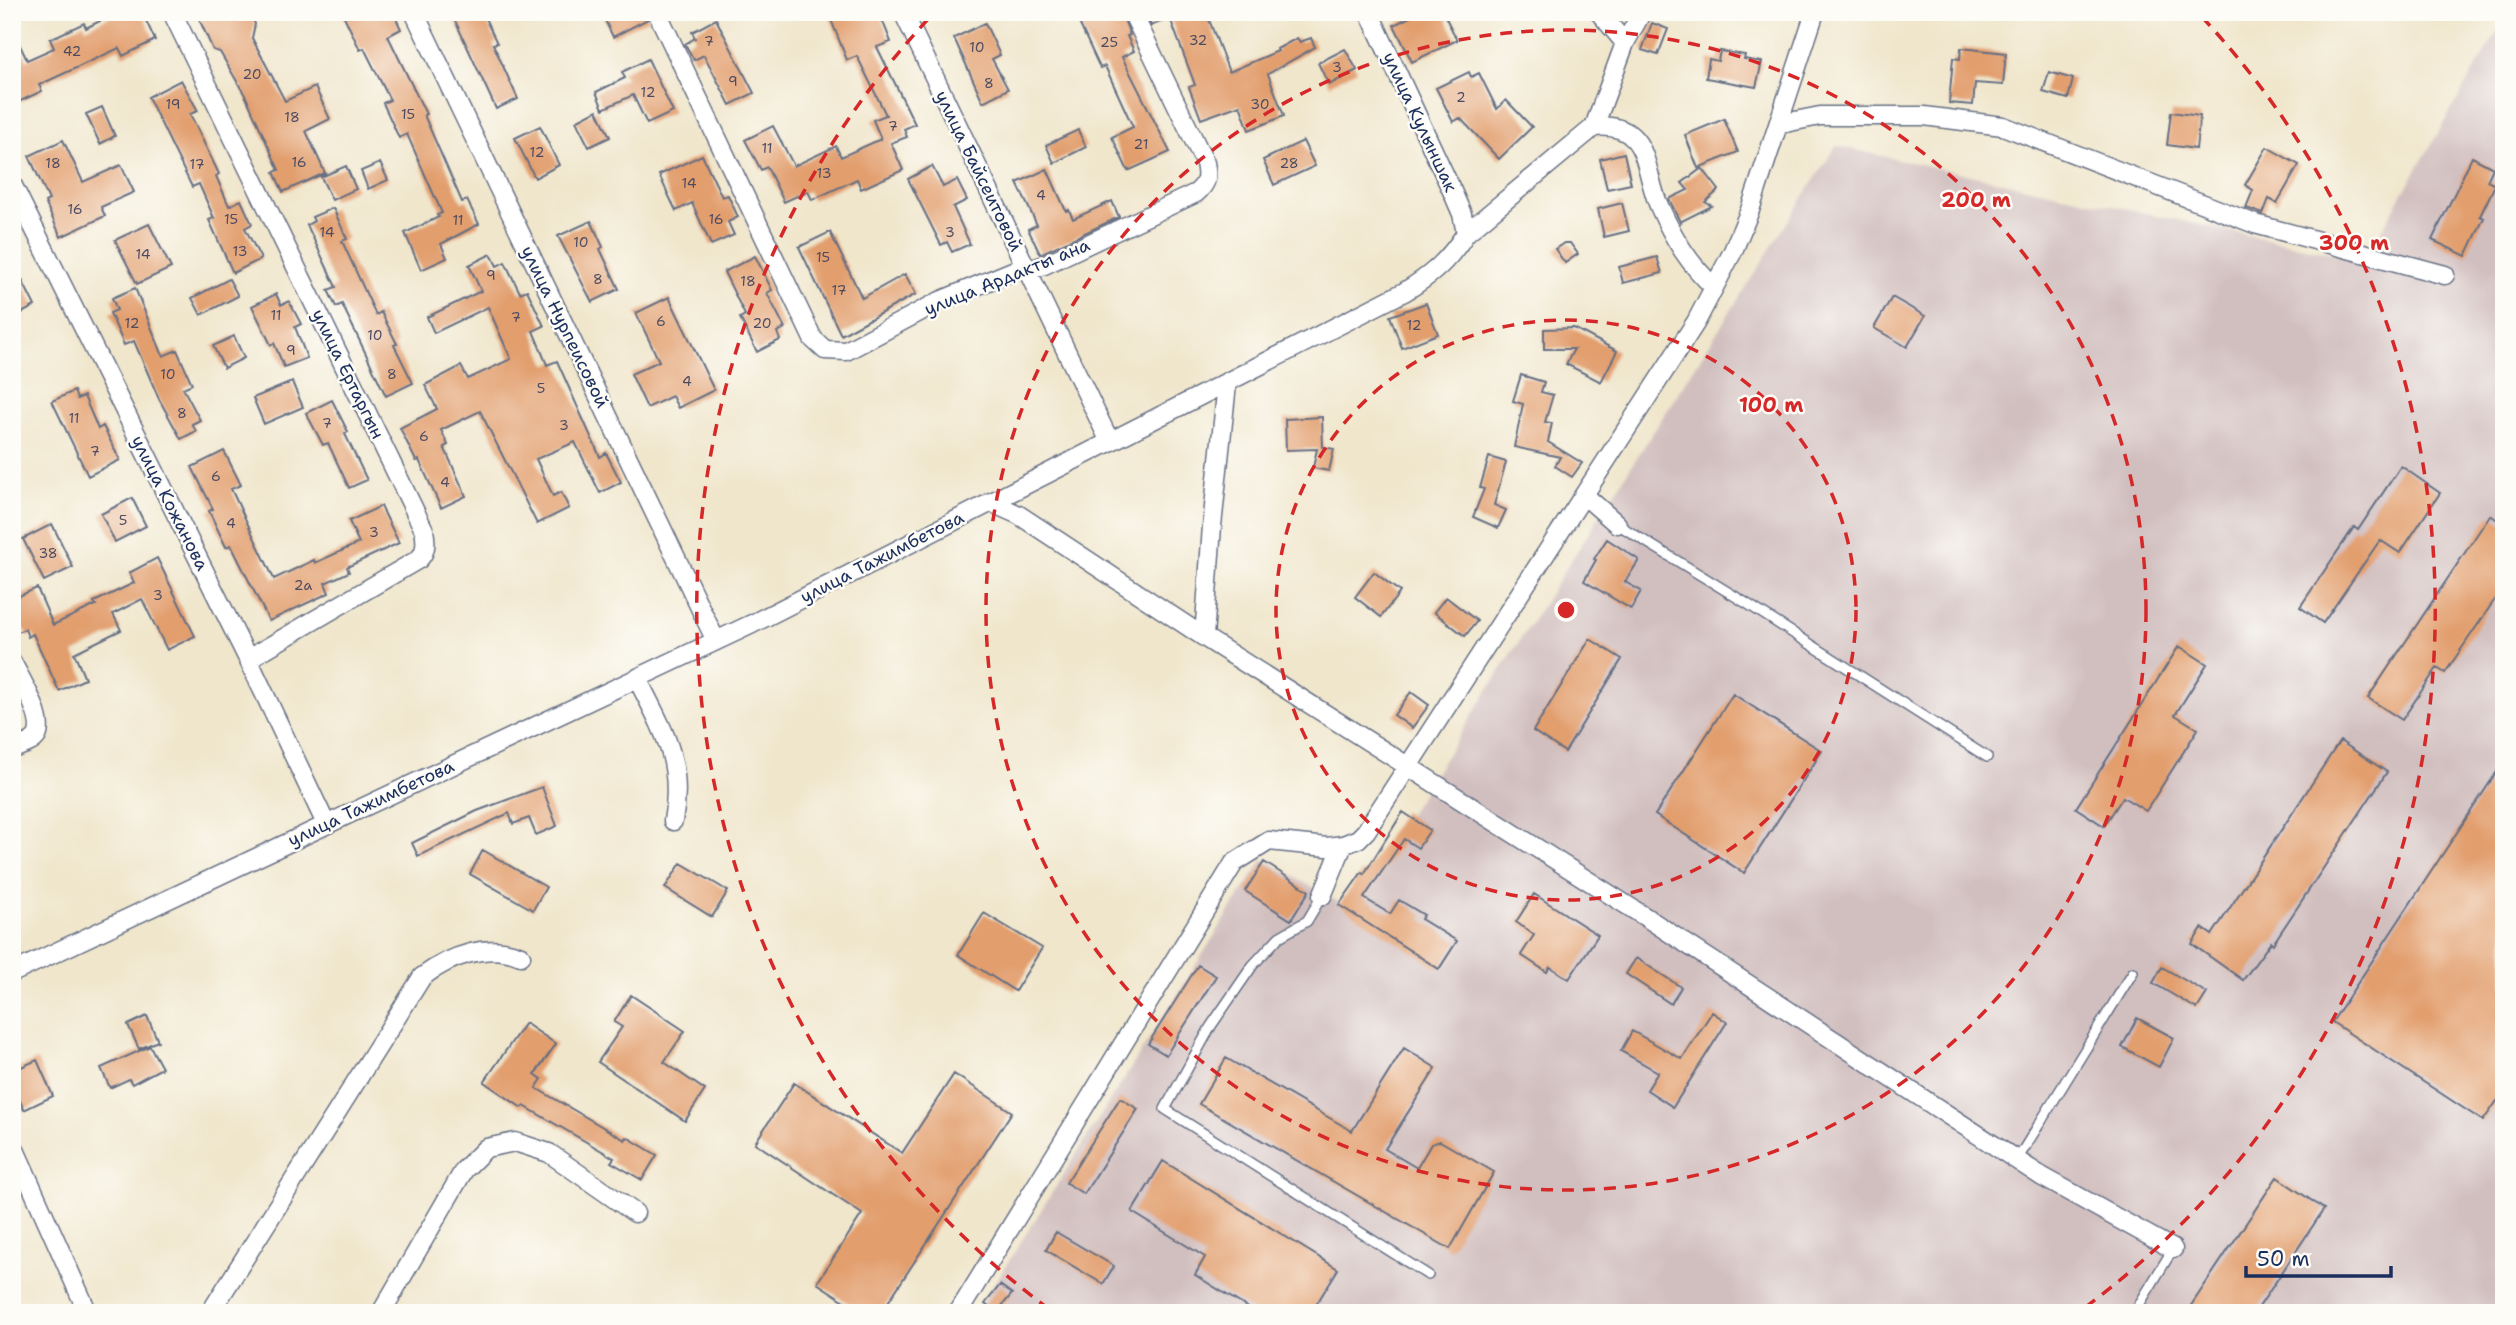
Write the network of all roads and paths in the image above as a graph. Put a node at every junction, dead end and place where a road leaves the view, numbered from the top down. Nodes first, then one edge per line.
1 (173, 12) edge
2 (414, 12) edge
3 (657, 12) edge
4 (903, 12) edge
5 (1132, 12) edge
6 (1369, 12) edge
7 (1599, 12) edge
8 (1642, 12) edge
9 (1815, 12) edge
10 (1625, 43) junction
11 (1780, 124) junction
12 (1594, 127) junction
13 (12, 184) edge
14 (1466, 233) junction
15 (1026, 270) junction
16 (2445, 275) dead end
17 (1714, 287) junction
18 (1227, 384) junction
19 (1110, 442) junction
20 (1584, 495) junction
21 (990, 502) junction
22 (1617, 524) joint
23 (1204, 637) junction
24 (716, 641) junction
25 (248, 659) junction
26 (12, 662) edge
27 (638, 680) junction
28 (12, 749) edge
29 (1987, 757) dead end
30 (1407, 767) junction
31 (673, 821) dead end
32 (326, 824) junction
33 (1343, 845) junction
34 (1322, 897) joint
35 (521, 956) dead end
36 (2133, 972) dead end
37 (12, 973) edge
38 (12, 1143) edge
39 (2017, 1160) junction
40 (635, 1213) dead end
41 (2173, 1249) joint
42 (1428, 1275) dead end
43 (88, 1313) edge
44 (210, 1313) edge
45 (381, 1313) edge
46 (958, 1313) edge
47 (2134, 1313) edge

1 - 25 street, улица Ертаргын
2 - 24 street, улица Нурпеисовой
3 - 15 street, улица Ардакты ана
4 - 15 street, улица Байсеитовой
5 - 15 street, улица Ардакты ана
6 - 14 street, улица Кулыншак
7 - 10 street
8 - 10 street
9 - 11 street
10 - 12 street
11 - 16 street
11 - 17 street
12 - 14 street, улица Тажимбетова
12 - 17 street
13 - 25 street, улица Кожанова
14 - 18 street, улица Тажимбетова
15 - 19 street, улица Байсеитовой
17 - 20 street
18 - 19 street, улица Тажимбетова
18 - 23 street
19 - 21 street, улица Тажимбетова
20 - 22 street
20 - 30 street
21 - 23 street
21 - 24 street, улица Тажимбетова
22 - 29 lane
23 - 30 street
24 - 27 street, улица Тажимбетова
25 - 32 street, улица Кожанова
26 - 28 street
27 - 31 street
27 - 32 street, улица Тажимбетова
30 - 33 street
30 - 39 street
32 - 37 street, улица Тажимбетова
33 - 34 street
33 - 46 street
34 - 42 lane
35 - 44 street
36 - 39 lane
38 - 43 street
39 - 41 street
40 - 45 street
41 - 47 lane

